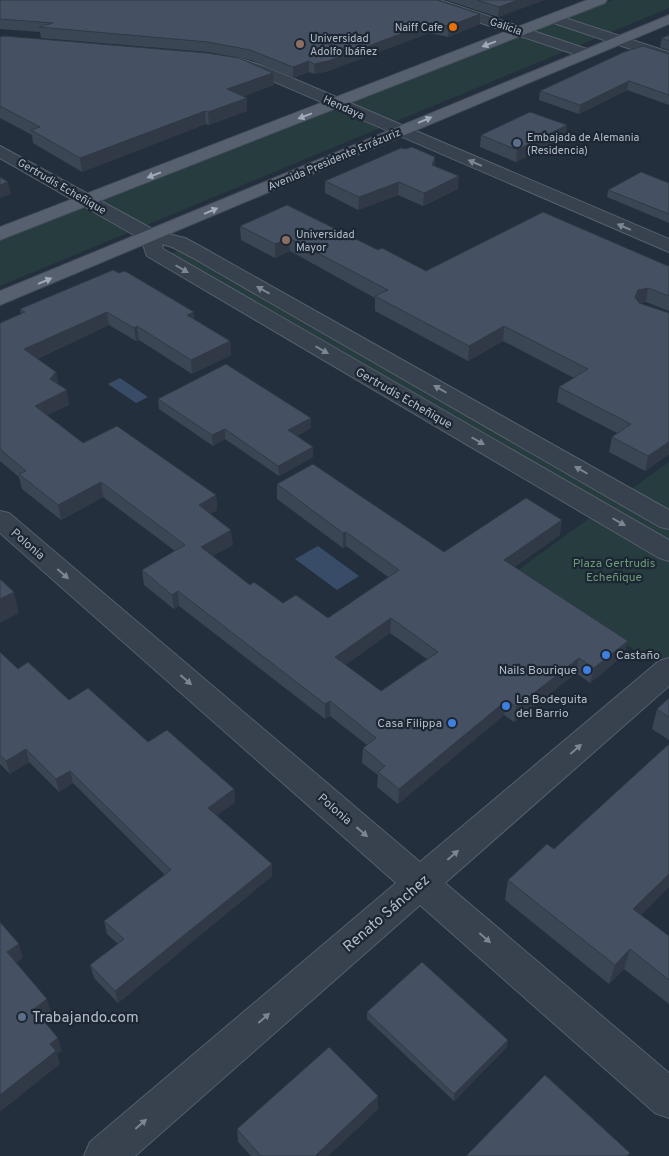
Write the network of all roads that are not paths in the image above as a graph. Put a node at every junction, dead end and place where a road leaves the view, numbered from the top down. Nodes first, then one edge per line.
1 (426, 0) edge
2 (600, 0) edge
3 (553, 18) junction
4 (669, 19) edge
5 (522, 31) junction
6 (617, 40) junction
7 (585, 53) junction
8 (669, 57) edge
9 (227, 61) edge
10 (336, 103) junction
11 (400, 131) junction
12 (0, 151) edge
13 (87, 201) junction
14 (0, 234) edge
15 (150, 236) junction
16 (669, 246) edge
17 (0, 299) edge
18 (0, 519) edge
19 (669, 521) edge
20 (669, 552) edge
21 (669, 669) edge
22 (421, 883) junction
23 (669, 1099) edge
24 (104, 1156) edge

1 - 5 street, Galicia
2 - 3 main road
3 - 5 main road
3 - 6 street
4 - 6 main road, Avenida Presidente Errázuriz
5 - 7 street, Galicia
5 -> 10 main road
6 - 7 main road, Avenida Presidente Errázuriz
6 - 8 street
11 -> 7 main road, Avenida Presidente Errázuriz
9 - 10 street, Hendaya
10 - 11 street, Hendaya
10 -> 13 main road
15 -> 11 main road, Avenida Presidente Errázuriz
16 -> 11 street, Hendaya
12 - 13 street, Gertrudis Echeñique
13 - 14 main road
13 - 15 street, Gertrudis Echeñique
17 -> 15 main road, Avenida Presidente Errázuriz
19 -> 15 street, Gertrudis Echeñique
15 -> 20 street, Gertrudis Echeñique
18 -> 22 street, Polonia
22 -> 21 street, Renato Sánchez
22 -> 23 street, Polonia
24 -> 22 street, Renato Sánchez

